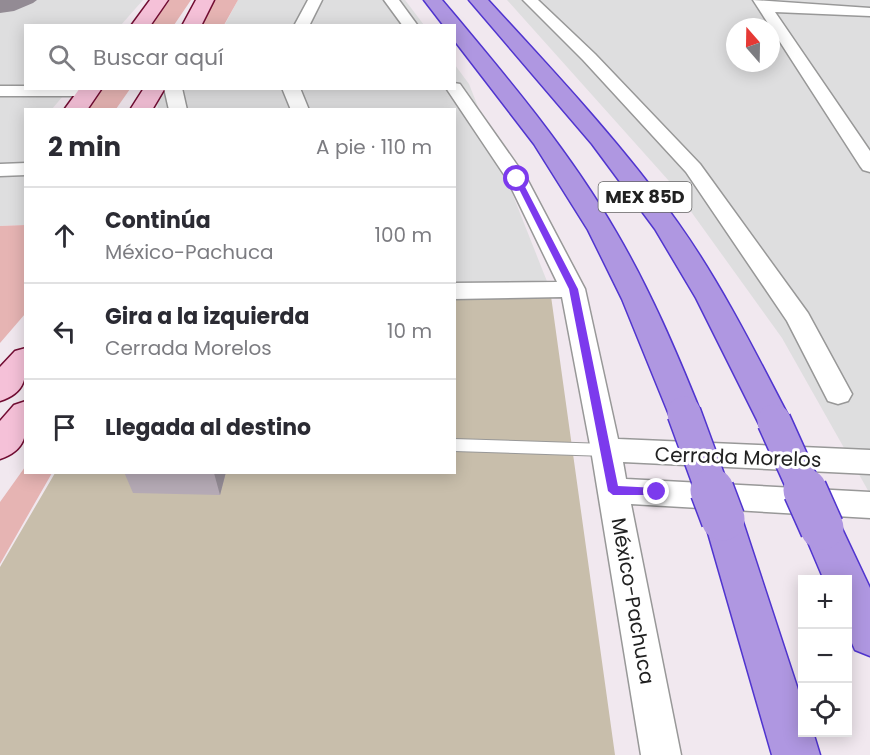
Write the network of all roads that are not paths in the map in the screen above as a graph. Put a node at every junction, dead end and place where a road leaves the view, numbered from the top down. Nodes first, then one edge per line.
1 (159, 0) edge
2 (205, 0) edge
3 (315, 0) edge
4 (391, 0) edge
5 (433, 0) edge
6 (478, 0) edge
7 (530, 0) edge
8 (762, 4) edge
9 (870, 12) edge
10 (141, 24) edge
11 (192, 24) edge
12 (302, 24) edge
13 (409, 24) edge
14 (452, 24) edge
15 (456, 29) edge
16 (91, 90) edge
17 (154, 90) edge
18 (173, 90) edge
19 (292, 90) edge
20 (455, 90) edge
21 (0, 91) edge
22 (77, 108) edge
23 (142, 108) edge
24 (178, 108) edge
25 (299, 108) edge
26 (870, 166) edge
27 (24, 169) edge
28 (0, 170) edge
29 (573, 289) junction
30 (456, 291) edge
31 (24, 361) edge
32 (0, 389) edge
33 (838, 394) dead end
34 (24, 416) edge
35 (0, 445) edge
36 (456, 445) edge
37 (606, 450) junction
38 (870, 462) edge
39 (613, 491) junction
40 (870, 505) edge
41 (843, 575) edge
42 (852, 594) edge
43 (870, 636) edge
44 (661, 755) edge
45 (796, 755) edge

1 - 10 street
2 - 11 street
3 - 12 street
4 - 13 street
5 - 14 highway, MEX 85D
6 - 41 highway, MEX 85D, bridge
7 - 33 street
8 - 9 street
8 - 26 street
15 - 45 highway, MEX 85D, bridge
16 - 21 street
16 - 22 street
17 - 23 street
18 - 24 street
19 - 25 street
20 - 29 street, México-Pachuca
27 - 28 street
29 - 30 street
29 - 37 street, México-Pachuca
31 - 32 street
34 - 35 street
36 - 37 lane
37 - 38 street, Cerrada Morelos
37 - 39 street, México-Pachuca
39 - 40 street, Cerrada Morelos
39 - 44 street, México-Pachuca
42 - 43 highway

